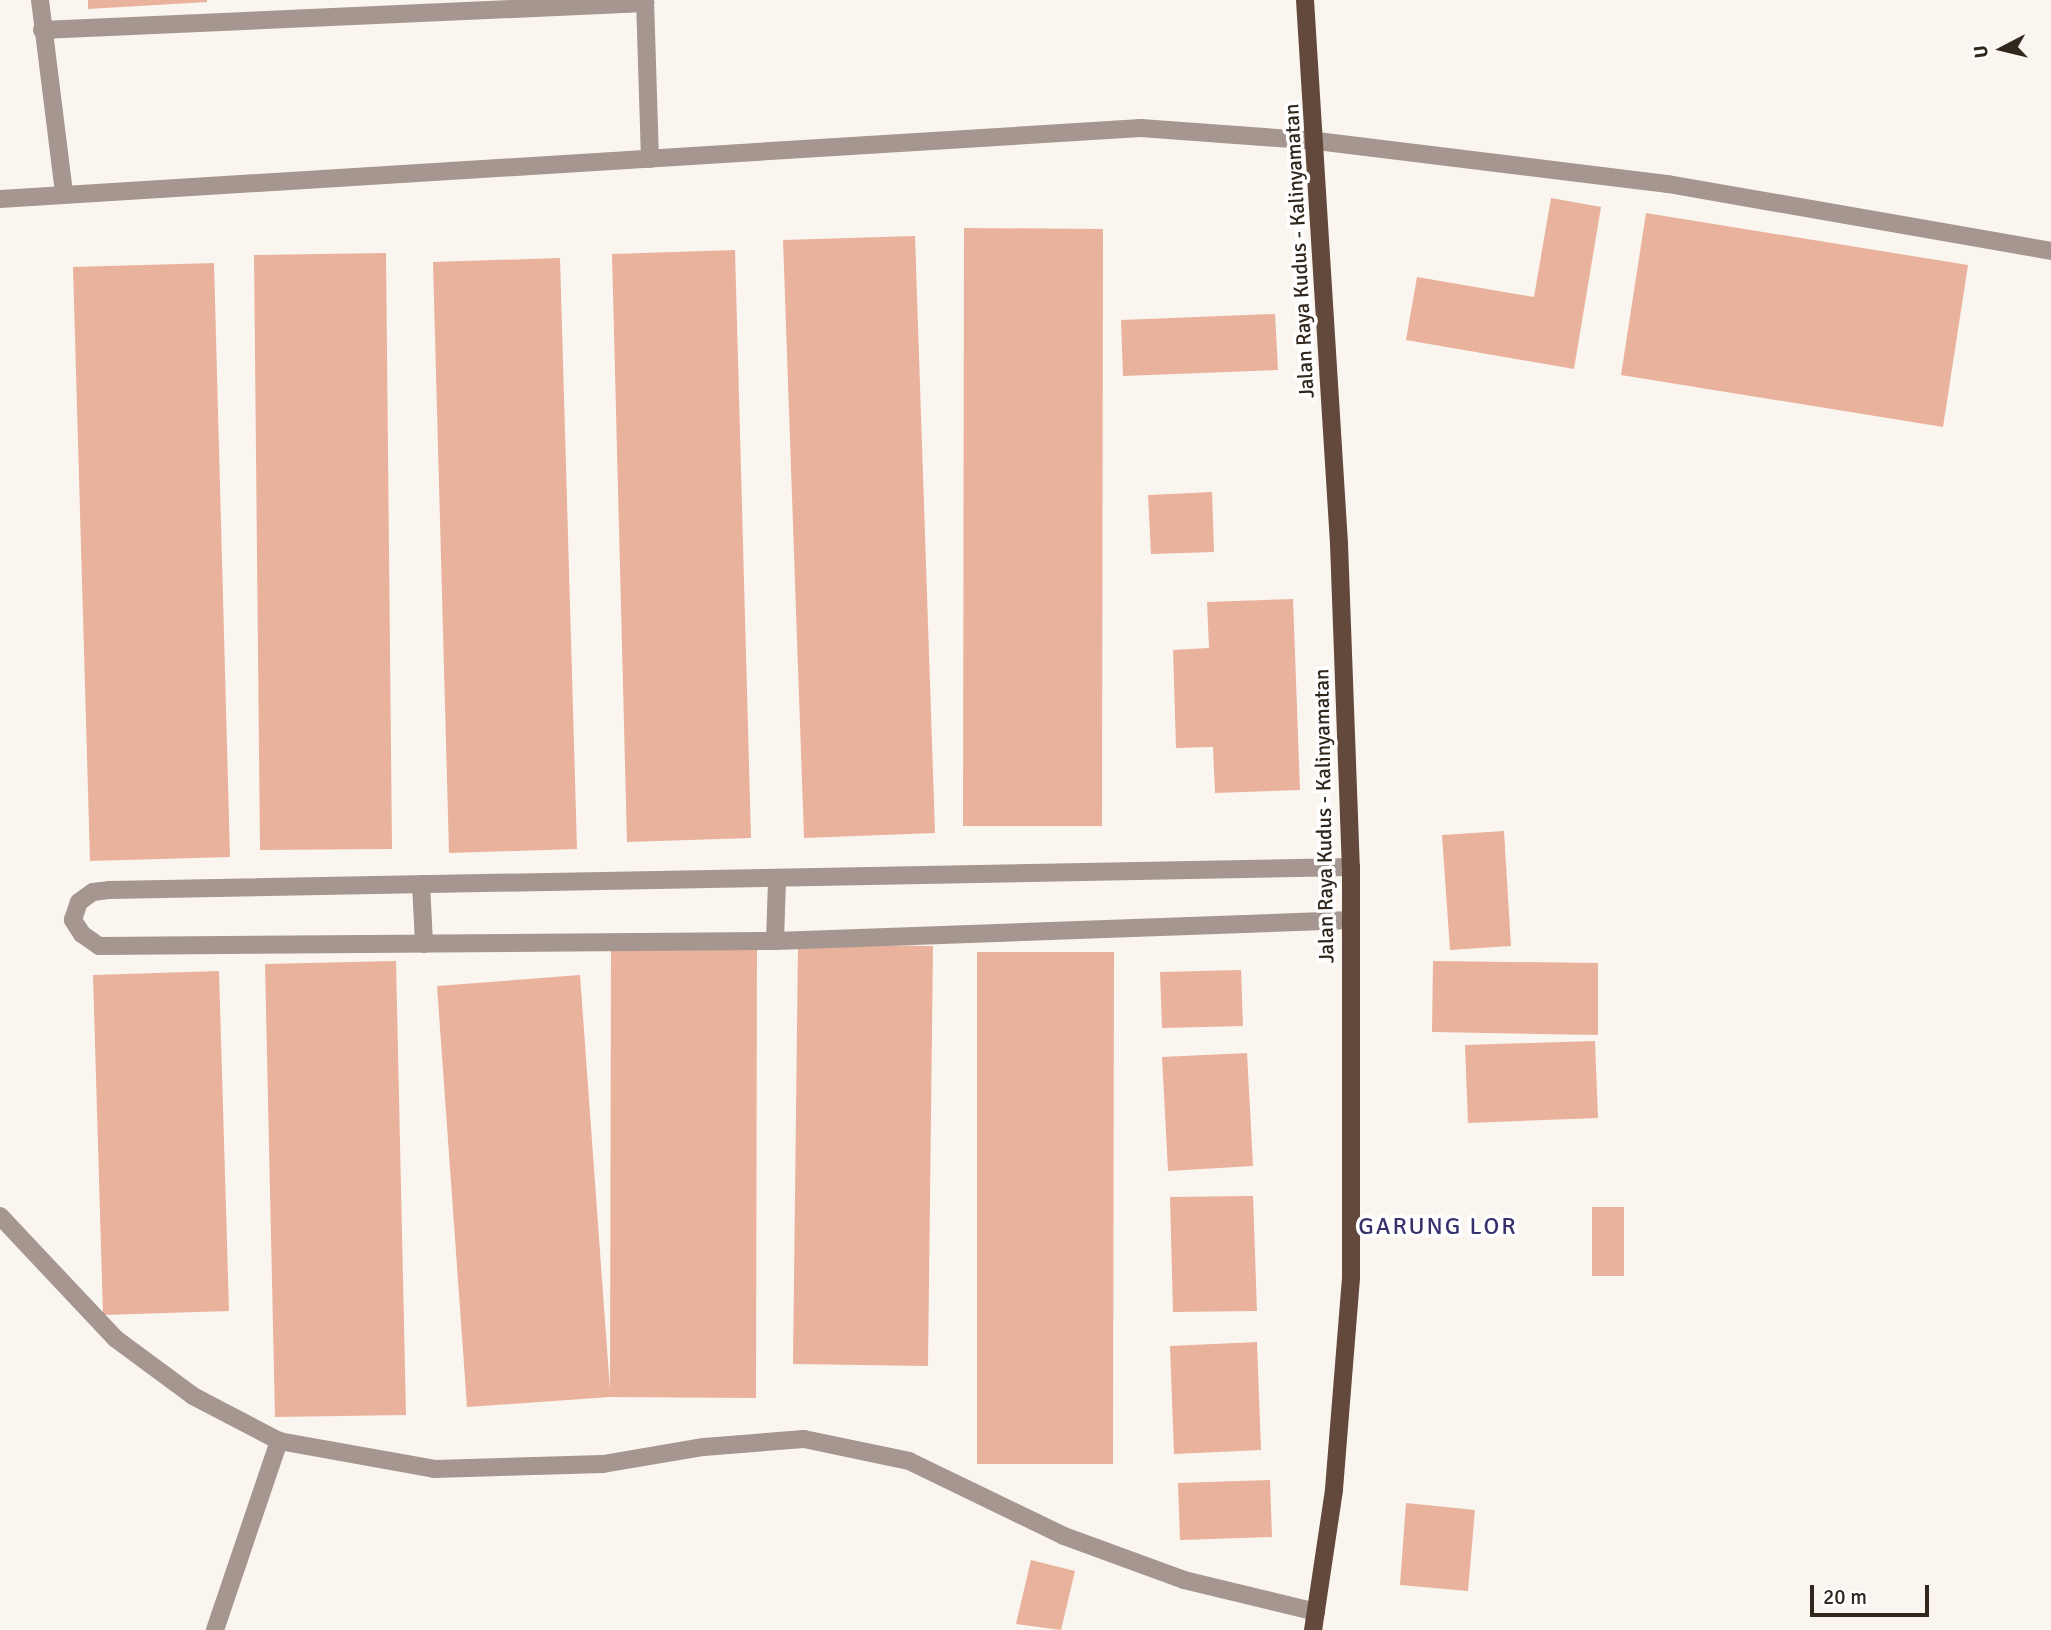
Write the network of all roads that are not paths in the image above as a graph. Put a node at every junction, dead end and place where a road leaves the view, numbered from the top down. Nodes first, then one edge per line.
1 (40, 0) edge
2 (1305, 0) edge
3 (645, 1) edge
4 (42, 30) junction
5 (1317, 141) junction
6 (650, 159) junction
7 (64, 194) junction
8 (0, 199) edge
9 (2051, 251) edge
10 (1351, 867) junction
11 (777, 880) junction
12 (421, 884) junction
13 (1351, 920) junction
14 (775, 941) junction
15 (424, 944) junction
16 (0, 1216) edge
17 (279, 1441) junction
18 (1314, 1621) edge
19 (215, 1630) edge

1 - 4 street
2 - 5 main road, Jalan Raya Kudus - Kalinyamatan
3 - 4 street
3 - 6 street
4 - 7 street
5 - 6 street
5 - 9 street
5 - 10 main road, Jalan Raya Kudus - Kalinyamatan
6 - 7 street
7 - 8 street
10 - 11 street
10 - 13 main road, Jalan Raya Kudus - Kalinyamatan
11 - 12 street
11 - 14 street
12 - 15 street
12 - 15 street
13 - 14 street
13 - 18 main road, Jalan Raya Kudus - Kalinyamatan
14 - 15 street
16 - 17 street
17 - 18 street
17 - 19 street

